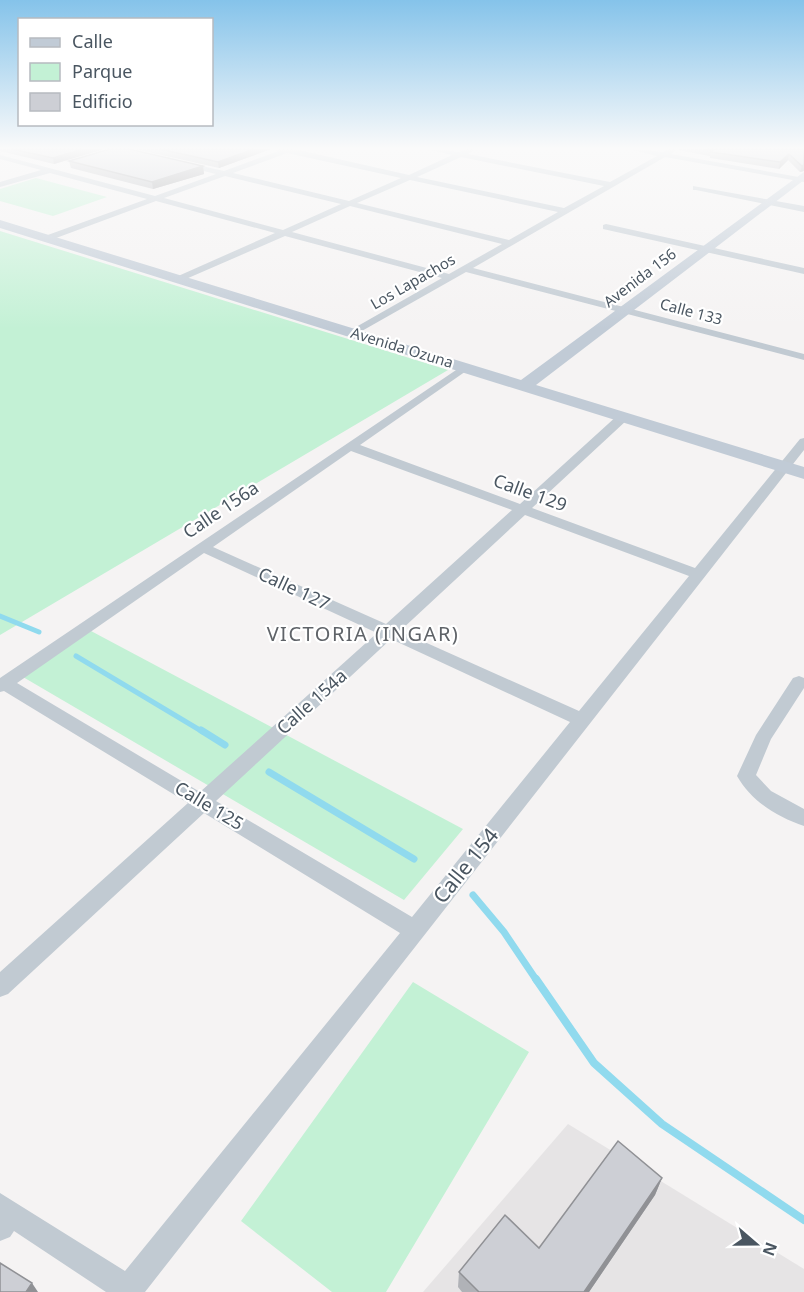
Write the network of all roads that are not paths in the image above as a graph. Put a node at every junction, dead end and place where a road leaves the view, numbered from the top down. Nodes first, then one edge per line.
1 (127, 209) edge
2 (194, 209) edge
3 (337, 209) edge
4 (371, 209) edge
5 (557, 209) edge
6 (568, 209) edge
7 (757, 209) edge
8 (565, 211) junction
9 (0, 224) edge
10 (606, 227) dead end
11 (283, 233) junction
12 (48, 238) junction
13 (511, 243) junction
14 (705, 249) junction
15 (465, 269) junction
16 (804, 271) edge
17 (450, 277) junction
18 (179, 279) junction
19 (624, 310) junction
20 (354, 333) junction
21 (804, 357) edge
22 (465, 368) junction
23 (524, 386) junction
24 (623, 417) junction
25 (804, 442) edge
26 (350, 446) junction
27 (783, 466) junction
28 (804, 473) edge
29 (522, 509) junction
30 (202, 547) junction
31 (698, 574) junction
32 (388, 632) junction
33 (799, 682) dead end
34 (2, 684) edge
35 (582, 720) junction
36 (202, 802) junction
37 (804, 818) edge
38 (414, 930) junction
39 (0, 987) edge
40 (4, 1216) edge
41 (130, 1291) edge

1 - 12 street
2 - 11 street
3 - 11 street
4 - 13 street
5 - 8 street
6 - 8 street, Los Lapachos
7 - 14 main road, Avenida 156
8 - 13 street, Los Lapachos
9 - 12 main road, Avenida Ozuna
10 - 14 street
11 - 17 street
11 - 18 street
12 - 18 main road, Avenida Ozuna
13 - 15 street, Los Lapachos
14 - 16 street
14 - 19 main road, Avenida 156
15 - 17 street, Los Lapachos
15 - 19 street, Calle 133
17 - 20 street, Los Lapachos
18 - 20 main road, Avenida Ozuna
19 - 21 street, Calle 133
19 - 23 main road, Avenida 156
20 - 22 main road, Avenida Ozuna
22 - 23 main road, Avenida Ozuna
22 - 26 street, Calle 156a
23 - 24 main road, Avenida Ozuna
24 - 27 main road, Avenida Ozuna
24 - 29 street, Calle 154a
25 - 27 street, Calle 154
26 - 29 street, Calle 129
26 - 30 street, Calle 156a
27 - 28 main road, Avenida Ozuna
27 - 31 street, Calle 154
29 - 31 street, Calle 129
29 - 32 street, Calle 154a
30 - 32 street, Calle 127
30 - 34 street, Calle 156a
31 - 35 street, Calle 154
32 - 35 street, Calle 127
32 - 36 street, Calle 154a
33 - 37 street
34 - 36 street, Calle 125
35 - 38 street, Calle 154
36 - 38 street, Calle 125
36 - 39 street, Calle 154a
38 - 41 street, Calle 154
40 - 41 street

